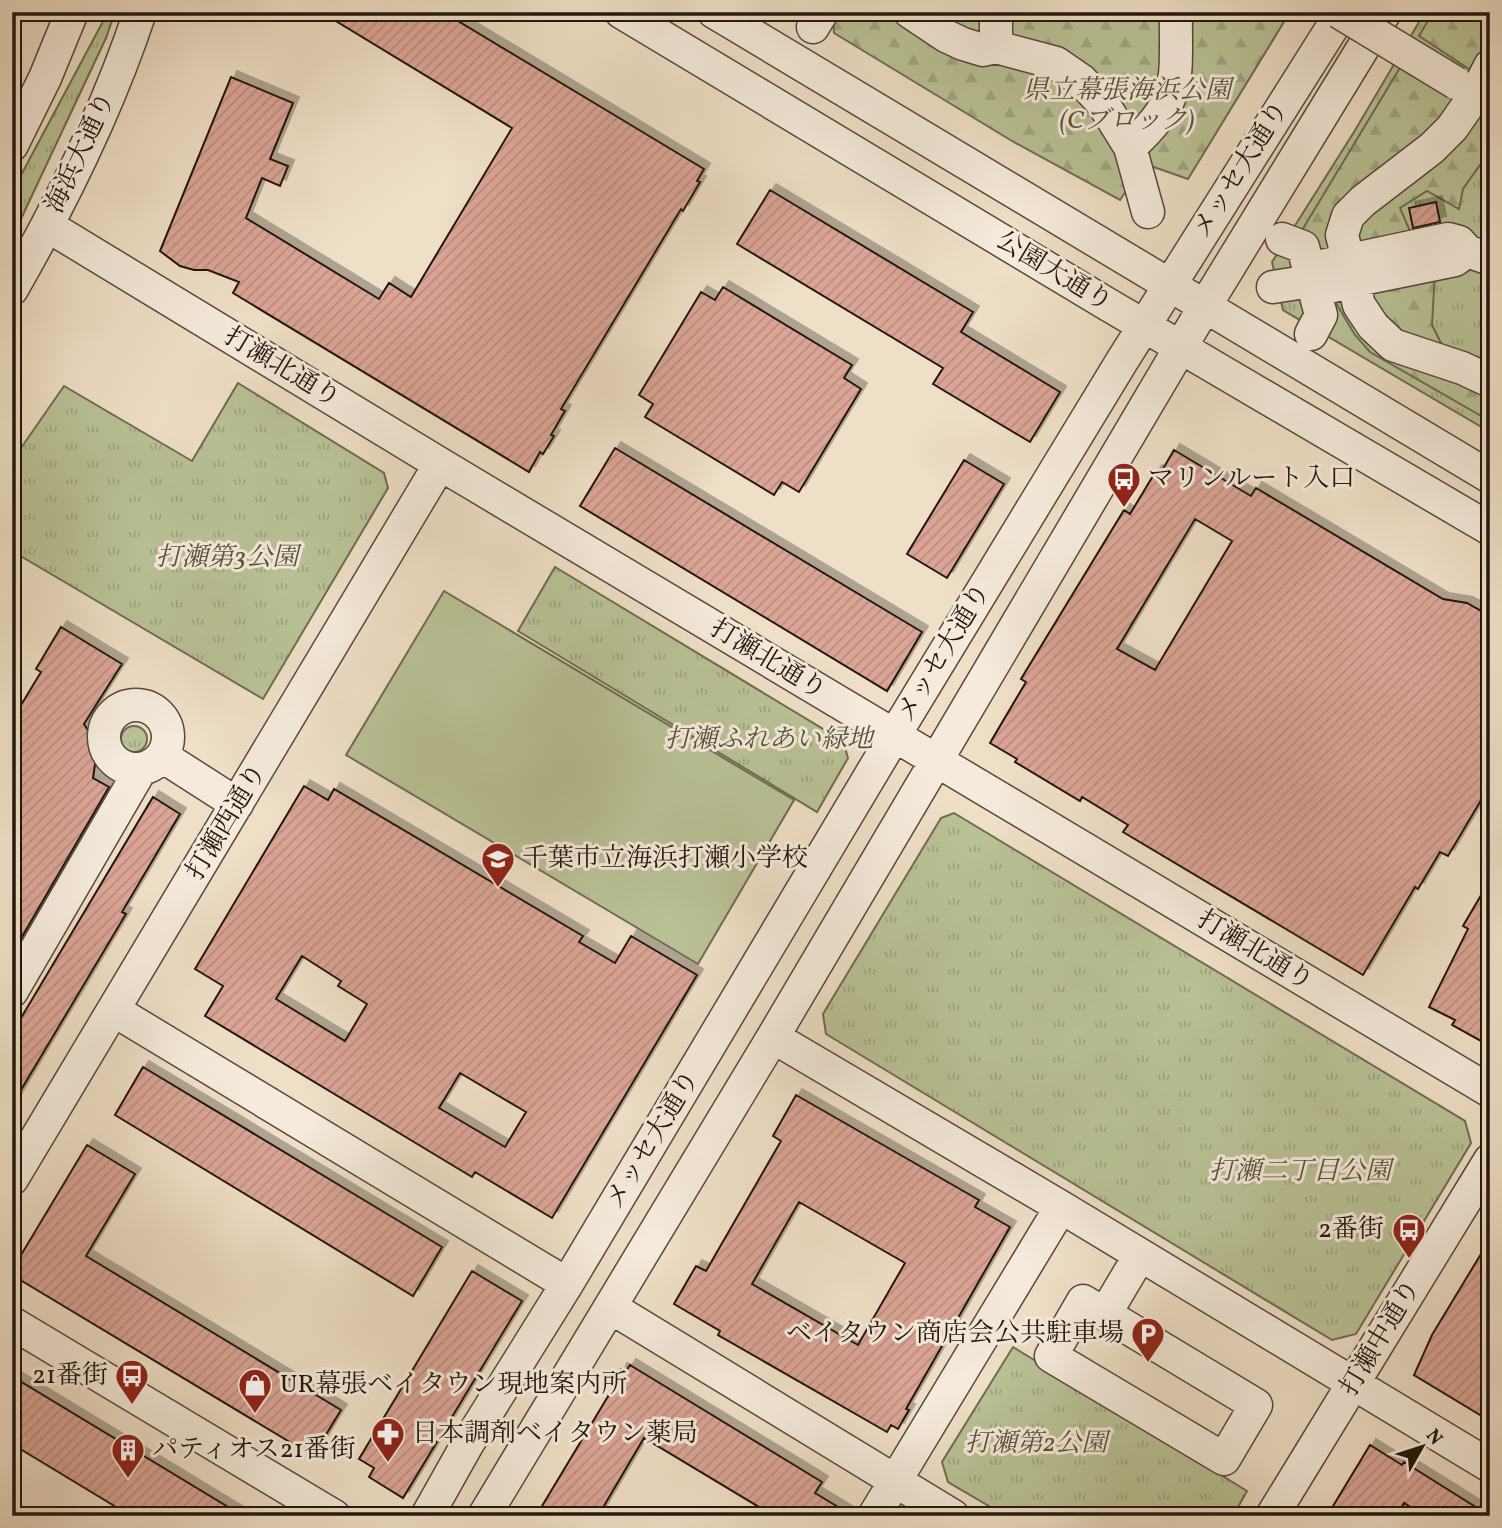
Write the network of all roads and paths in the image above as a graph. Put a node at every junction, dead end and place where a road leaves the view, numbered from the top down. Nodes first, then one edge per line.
1 (72, 12) edge
2 (140, 12) edge
3 (621, 12) edge
4 (714, 12) edge
5 (910, 12) edge
6 (996, 12) edge
7 (1176, 12) edge
8 (1341, 12) edge
9 (1385, 12) edge
10 (996, 47) junction
11 (1490, 66) edge
12 (1474, 94) edge
13 (12, 145) edge
14 (1130, 147) junction
15 (1148, 212) dead end
16 (48, 226) junction
17 (1282, 239) dead end
18 (1478, 255) edge
19 (1349, 271) junction
20 (1311, 280) junction
21 (1169, 284) junction
22 (1273, 287) dead end
23 (12, 289) edge
24 (1205, 306) junction
25 (1143, 326) junction
26 (1311, 334) dead end
27 (1181, 347) junction
28 (1490, 381) edge
29 (440, 464) junction
30 (1490, 477) edge
31 (1490, 529) edge
32 (894, 736) junction
33 (936, 761) junction
34 (237, 804) junction
35 (12, 991) edge
36 (115, 1011) junction
37 (773, 1037) junction
38 (1490, 1091) edge
39 (1490, 1160) edge
40 (15, 1170) edge
41 (1061, 1207) junction
42 (1134, 1251) junction
43 (567, 1284) junction
44 (610, 1307) junction
45 (1099, 1311) junction
46 (12, 1323) edge
47 (1353, 1383) junction
48 (1490, 1465) edge
49 (895, 1480) junction
50 (334, 1516) edge
51 (427, 1516) edge
52 (484, 1516) edge
53 (874, 1516) edge
54 (953, 1516) edge
55 (1272, 1516) edge

1 - 13 street
2 - 16 street, 海浜大通り
3 - 25 street, 公園大通り
4 - 21 street, 公園大通り
5 - 10 street
6 - 10 street
7 - 14 street
8 - 12 street, bridge
8 - 21 street, メッセ大通り
9 - 24 street, メッセ大通り
10 - 14 street
11 - 12 street
12 - 19 street
14 - 15 street
16 - 23 street, 海浜大通り
16 - 29 street, 打瀬北通り
17 - 20 street
18 - 19 street
19 - 20 street
19 - 28 street
20 - 22 street
20 - 26 street
21 - 24 street, 公園大通り
21 - 25 street, メッセ大通り
24 - 27 street, メッセ大通り
24 - 30 street, 公園大通り
25 - 27 street, 公園大通り
25 - 32 street, メッセ大通り
27 - 31 street, 公園大通り
27 - 33 street, メッセ大通り
29 - 32 street, 打瀬北通り
29 - 34 street, 打瀬西通り
32 - 33 street, 打瀬北通り
32 - 43 street, メッセ大通り
33 - 37 street, メッセ大通り
33 - 38 street, 打瀬北通り
34 - 35 street
34 - 36 street, 打瀬西通り
36 - 40 street, 打瀬西通り
36 - 43 street
37 - 41 street
37 - 44 street, メッセ大通り
39 - 47 street, 打瀬中通り
41 - 42 street
41 - 49 street
42 - 45 street
42 - 47 street
43 - 51 street, メッセ大通り
44 - 49 street
44 - 52 street, メッセ大通り
45 - 45 street
46 - 50 street
47 - 48 street
47 - 55 street, 打瀬中通り
49 - 53 street
49 - 54 street

